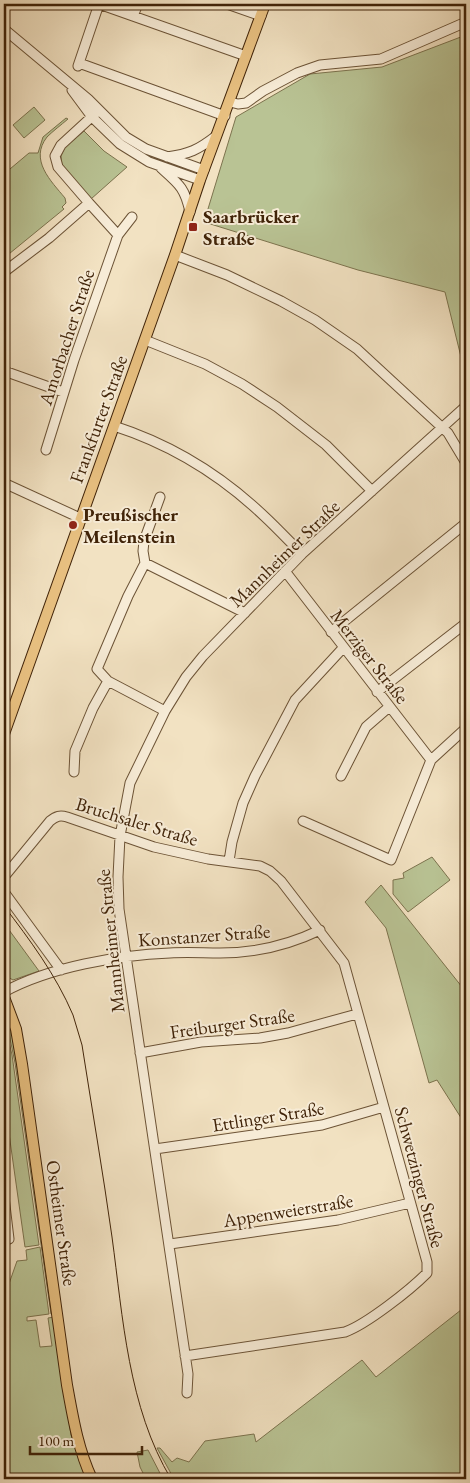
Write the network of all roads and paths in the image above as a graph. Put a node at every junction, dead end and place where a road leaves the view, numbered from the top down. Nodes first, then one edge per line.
1 (99, 4) edge
2 (138, 4) edge
3 (227, 4) edge
4 (265, 4) edge
5 (134, 16) junction
6 (261, 16) junction
7 (466, 22) edge
8 (4, 28) edge
9 (246, 56) junction
10 (230, 102) junction
11 (95, 114) junction
12 (225, 116) junction
13 (216, 136) junction
14 (166, 157) junction
15 (159, 166) junction
16 (202, 175) junction
17 (89, 203) junction
18 (190, 212) junction
19 (132, 217) dead end
20 (118, 235) junction
21 (175, 255) junction
22 (4, 272) edge
23 (145, 340) junction
24 (4, 369) edge
25 (63, 392) junction
26 (466, 406) edge
27 (114, 426) junction
28 (442, 428) junction
29 (46, 450) dead end
30 (466, 463) edge
31 (4, 483) edge
32 (372, 491) junction
33 (160, 497) dead end
34 (80, 518) junction
35 (466, 523) edge
36 (302, 554) junction
37 (145, 563) junction
38 (285, 572) junction
39 (245, 613) junction
40 (466, 624) edge
41 (331, 632) junction
42 (343, 648) junction
43 (108, 681) junction
44 (378, 692) junction
45 (389, 707) junction
46 (165, 711) junction
47 (466, 728) edge
48 (4, 734) edge
49 (431, 760) junction
50 (74, 772) dead end
51 (341, 776) dead end
52 (303, 821) dead end
53 (120, 836) junction
54 (229, 861) junction
55 (4, 877) edge
56 (4, 892) edge
57 (320, 930) junction
58 (126, 958) junction
59 (61, 970) junction
60 (4, 992) edge
61 (4, 996) edge
62 (357, 1014) junction
63 (140, 1053) junction
64 (384, 1107) junction
65 (155, 1149) junction
66 (4, 1197) edge
67 (410, 1203) junction
68 (4, 1240) edge
69 (170, 1244) junction
70 (185, 1356) junction
71 (187, 1393) dead end
72 (82, 1455) junction
73 (92, 1479) edge
74 (99, 1479) edge

1 - 5 street
1 - 12 street
2 - 5 street
3 - 6 street
4 - 6 main road, Frankfurter Straße
5 - 9 street
6 - 9 main road, Frankfurter Straße
7 - 10 street
8 - 11 street
9 - 10 main road, Frankfurter Straße
10 - 12 main road, Frankfurter Straße
11 - 14 street
11 - 15 street
11 - 17 street
12 - 13 main road, Frankfurter Straße
13 - 14 street
13 - 16 main road, Frankfurter Straße
14 - 16 street
15 - 16 street
15 - 18 street
16 - 18 main road, Frankfurter Straße
17 - 20 street
17 - 22 street
18 - 21 main road, Frankfurter Straße
19 - 20 street, Amorbacher Straße
20 - 25 street, Amorbacher Straße
21 - 23 main road, Frankfurter Straße
21 - 28 street
23 - 27 main road, Frankfurter Straße
23 - 32 street
24 - 25 street
25 - 29 street, Amorbacher Straße
26 - 28 street, Mannheimer Straße
27 - 34 main road, Frankfurter Straße
27 - 36 street
28 - 30 street
28 - 32 street, Mannheimer Straße
31 - 34 street
32 - 36 street, Mannheimer Straße
33 - 37 street
34 - 48 main road, Frankfurter Straße
35 - 41 street
36 - 38 street, Mannheimer Straße
37 - 39 street
37 - 43 street
38 - 39 street, Mannheimer Straße
38 - 41 street, Merziger Straße
39 - 46 street, Mannheimer Straße
40 - 44 street
41 - 42 street, Merziger Straße
42 - 44 street, Merziger Straße
42 - 54 street
43 - 46 street
43 - 50 street
44 - 45 street, Merziger Straße
45 - 49 street, Merziger Straße
45 - 51 street
46 - 53 street, Mannheimer Straße
47 - 49 street
49 - 52 street
53 - 54 street, Bruchsaler Straße
53 - 55 street, Bruchsaler Straße
53 - 58 street, Mannheimer Straße
54 - 57 street, Bruchsaler Straße
56 - 59 street
57 - 58 street, Konstanzer Straße
57 - 62 street, Schwetzinger Straße
58 - 59 street, Konstanzer Straße
58 - 63 street, Mannheimer Straße
59 - 60 street, Konstanzer Straße
61 - 72 main road, Ostheimer Straße
62 - 63 street, Freiburger Straße
62 - 64 street, Schwetzinger Straße
63 - 65 street, Mannheimer Straße
64 - 65 street, Ettlinger Straße
64 - 67 street, Schwetzinger Straße
65 - 69 street, Mannheimer Straße
66 - 68 street
67 - 69 street, Appenweierstraße
67 - 70 street, Schwetzinger Straße
69 - 70 street, Mannheimer Straße
70 - 71 street, Mannheimer Straße
72 - 73 main road, Ostheimer Straße
72 - 74 main road, Ostheimer Straße

